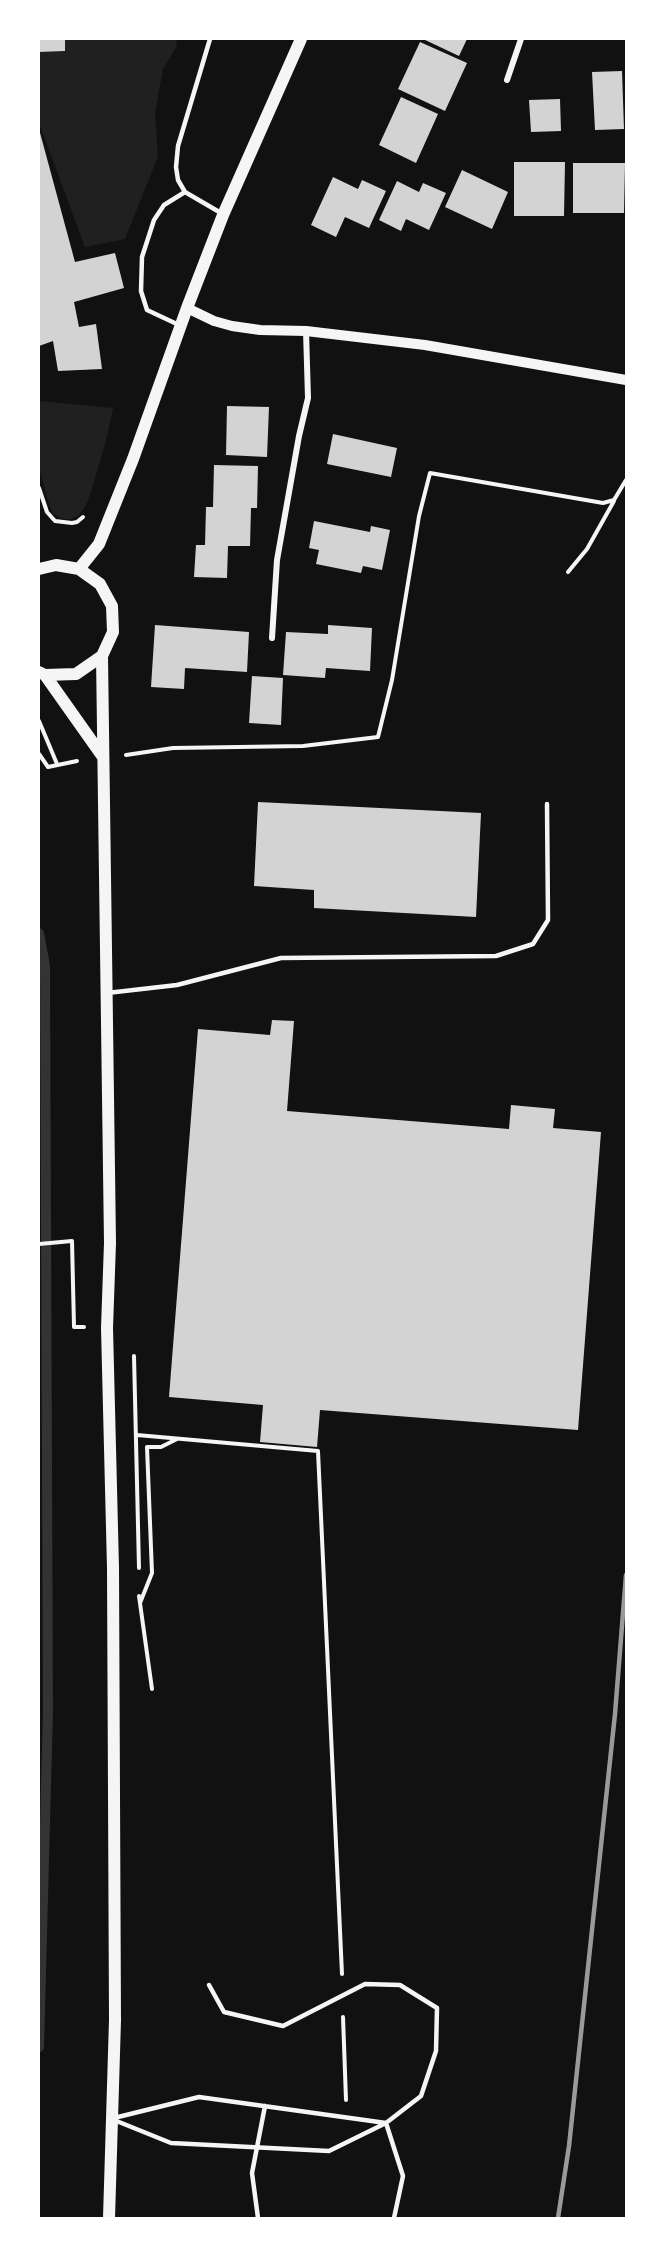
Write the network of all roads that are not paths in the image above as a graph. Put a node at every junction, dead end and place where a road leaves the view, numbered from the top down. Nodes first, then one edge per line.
1 (210, 39) edge
2 (301, 39) edge
3 (521, 39) edge
4 (507, 80) dead end
5 (184, 192) junction
6 (223, 215) junction
7 (187, 308) junction
8 (181, 326) junction
9 (306, 331) junction
10 (626, 380) edge
11 (39, 569) edge
12 (79, 569) junction
13 (272, 638) dead end
14 (102, 656) junction
15 (42, 674) edge
16 (104, 758) junction
17 (547, 804) dead end
18 (107, 993) junction
19 (209, 1985) dead end
20 (265, 2106) junction
21 (112, 2119) junction
22 (386, 2123) junction
23 (257, 2149) junction
24 (109, 2218) edge
25 (258, 2218) edge
26 (394, 2218) edge

1 - 5 lane
2 - 6 main road
3 - 4 street
5 - 6 lane
5 - 8 lane
6 - 7 main road
7 - 8 main road
7 - 9 street
8 - 12 main road
9 - 10 street
9 - 13 street
11 - 12 main road
12 - 14 main road
14 - 15 main road
14 - 16 main road
15 - 16 main road
16 - 18 main road
17 - 18 lane
18 - 21 main road
19 - 22 lane
20 - 21 lane
20 - 22 lane
20 - 23 lane
21 - 23 lane
21 - 24 main road
22 - 23 lane
22 - 26 lane
23 - 25 lane

